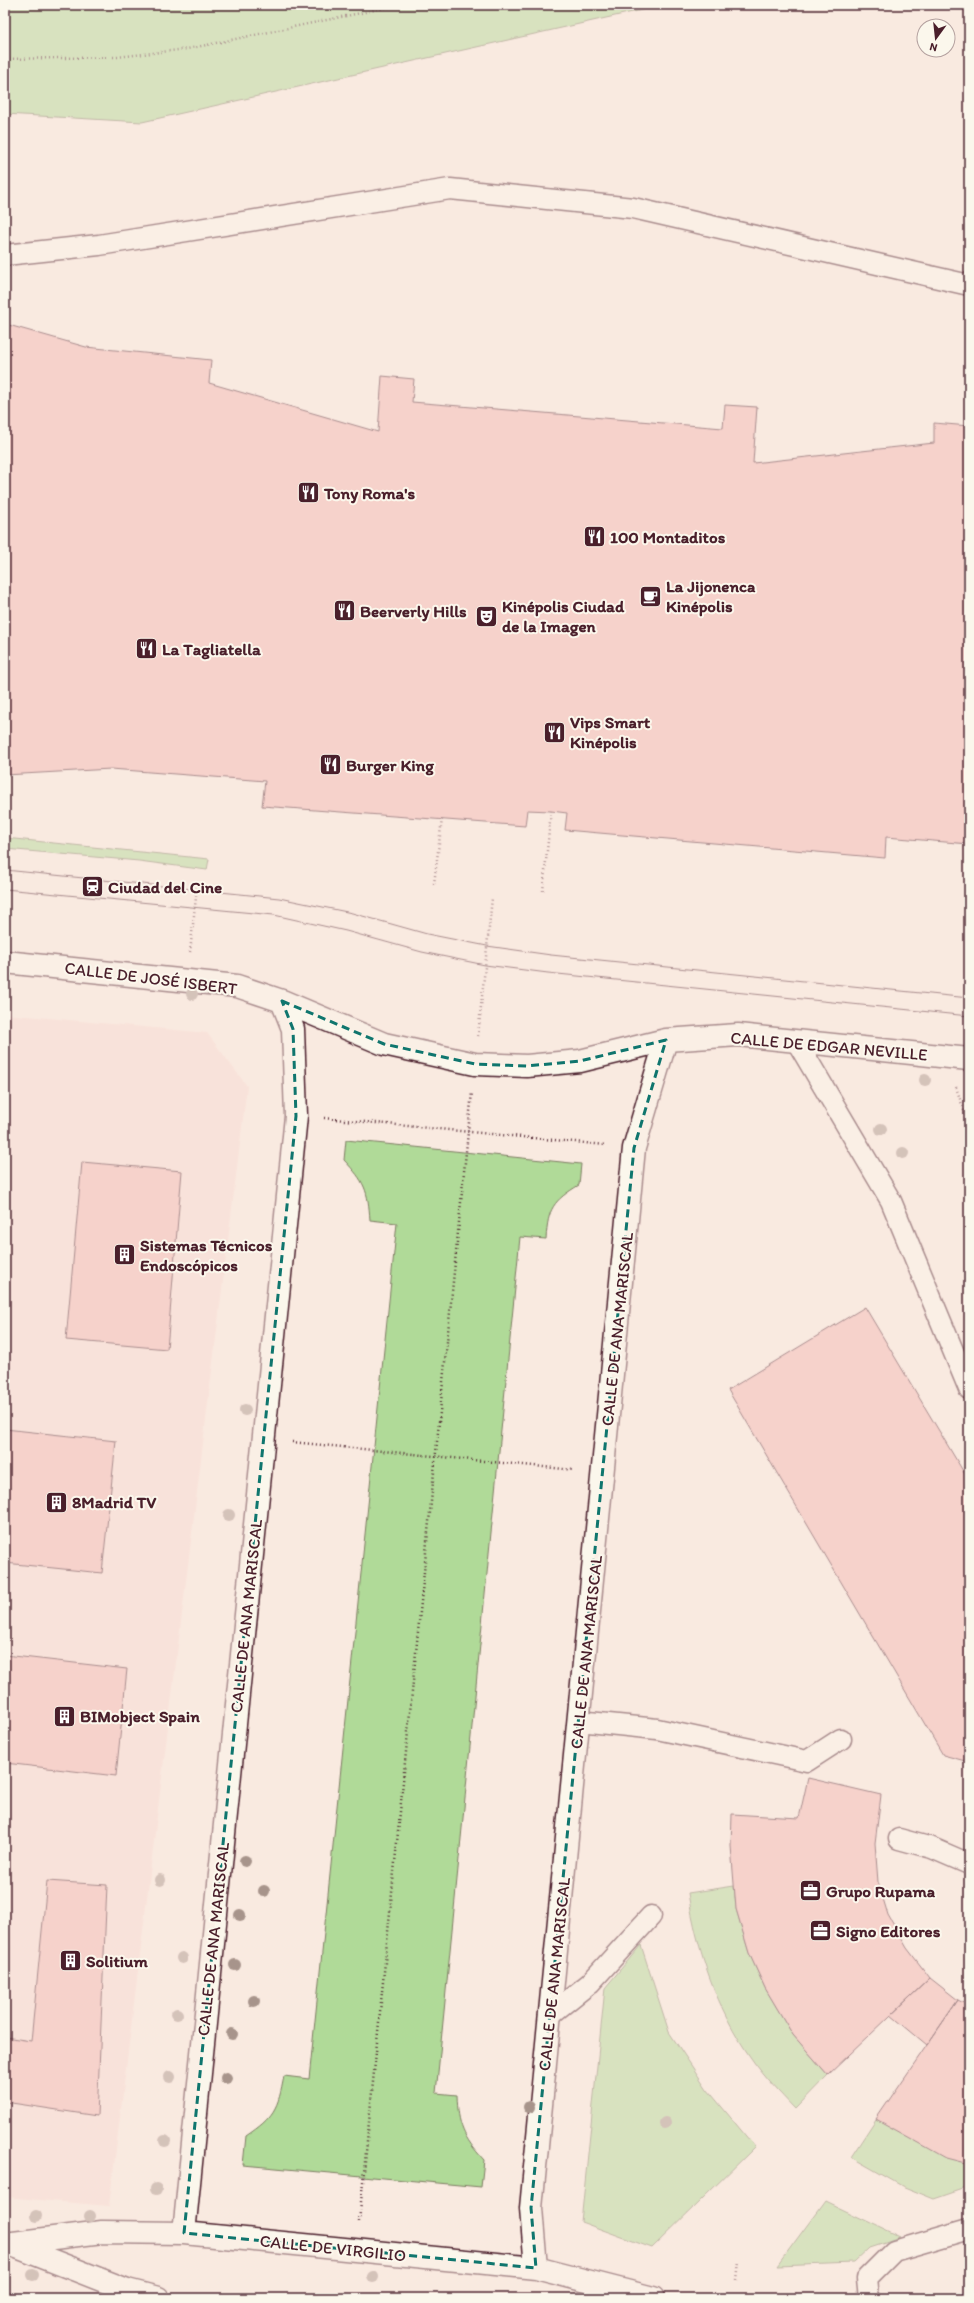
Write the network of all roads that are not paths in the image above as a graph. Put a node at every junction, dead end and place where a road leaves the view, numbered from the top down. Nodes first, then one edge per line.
1 (5, 255) edge
2 (969, 285) edge
3 (5, 962) edge
4 (282, 1001) junction
5 (666, 1040) junction
6 (797, 1042) junction
7 (969, 1059) edge
8 (969, 1389) edge
9 (579, 1721) junction
10 (841, 1739) dead end
11 (900, 1839) dead end
12 (969, 1864) edge
13 (652, 1916) dead end
14 (550, 2014) junction
15 (969, 2229) edge
16 (184, 2233) junction
17 (8, 2244) edge
18 (536, 2268) junction
19 (158, 2298) edge
20 (653, 2298) edge
21 (869, 2298) edge

1 - 2 lane
3 - 4 street, CALLE DE JOSÉ ISBERT
4 - 5 street, CALLE DE JOSÉ ISBERT
4 - 16 street, CALLE DE ANA MARISCAL
5 - 6 street, CALLE DE EDGAR NEVILLE
5 - 9 street, CALLE DE ANA MARISCAL
6 - 7 street, CALLE DE EDGAR NEVILLE
6 - 8 lane
9 - 10 lane
9 - 14 street, CALLE DE ANA MARISCAL
11 - 12 lane
13 - 14 lane
14 - 18 street, CALLE DE ANA MARISCAL
15 - 21 lane
16 - 17 street, CALLE DE VIRGILIO
16 - 18 street, CALLE DE VIRGILIO
17 - 19 street, CALLE DE VIRGILIO
18 - 20 street, CALLE DE VIRGILIO

